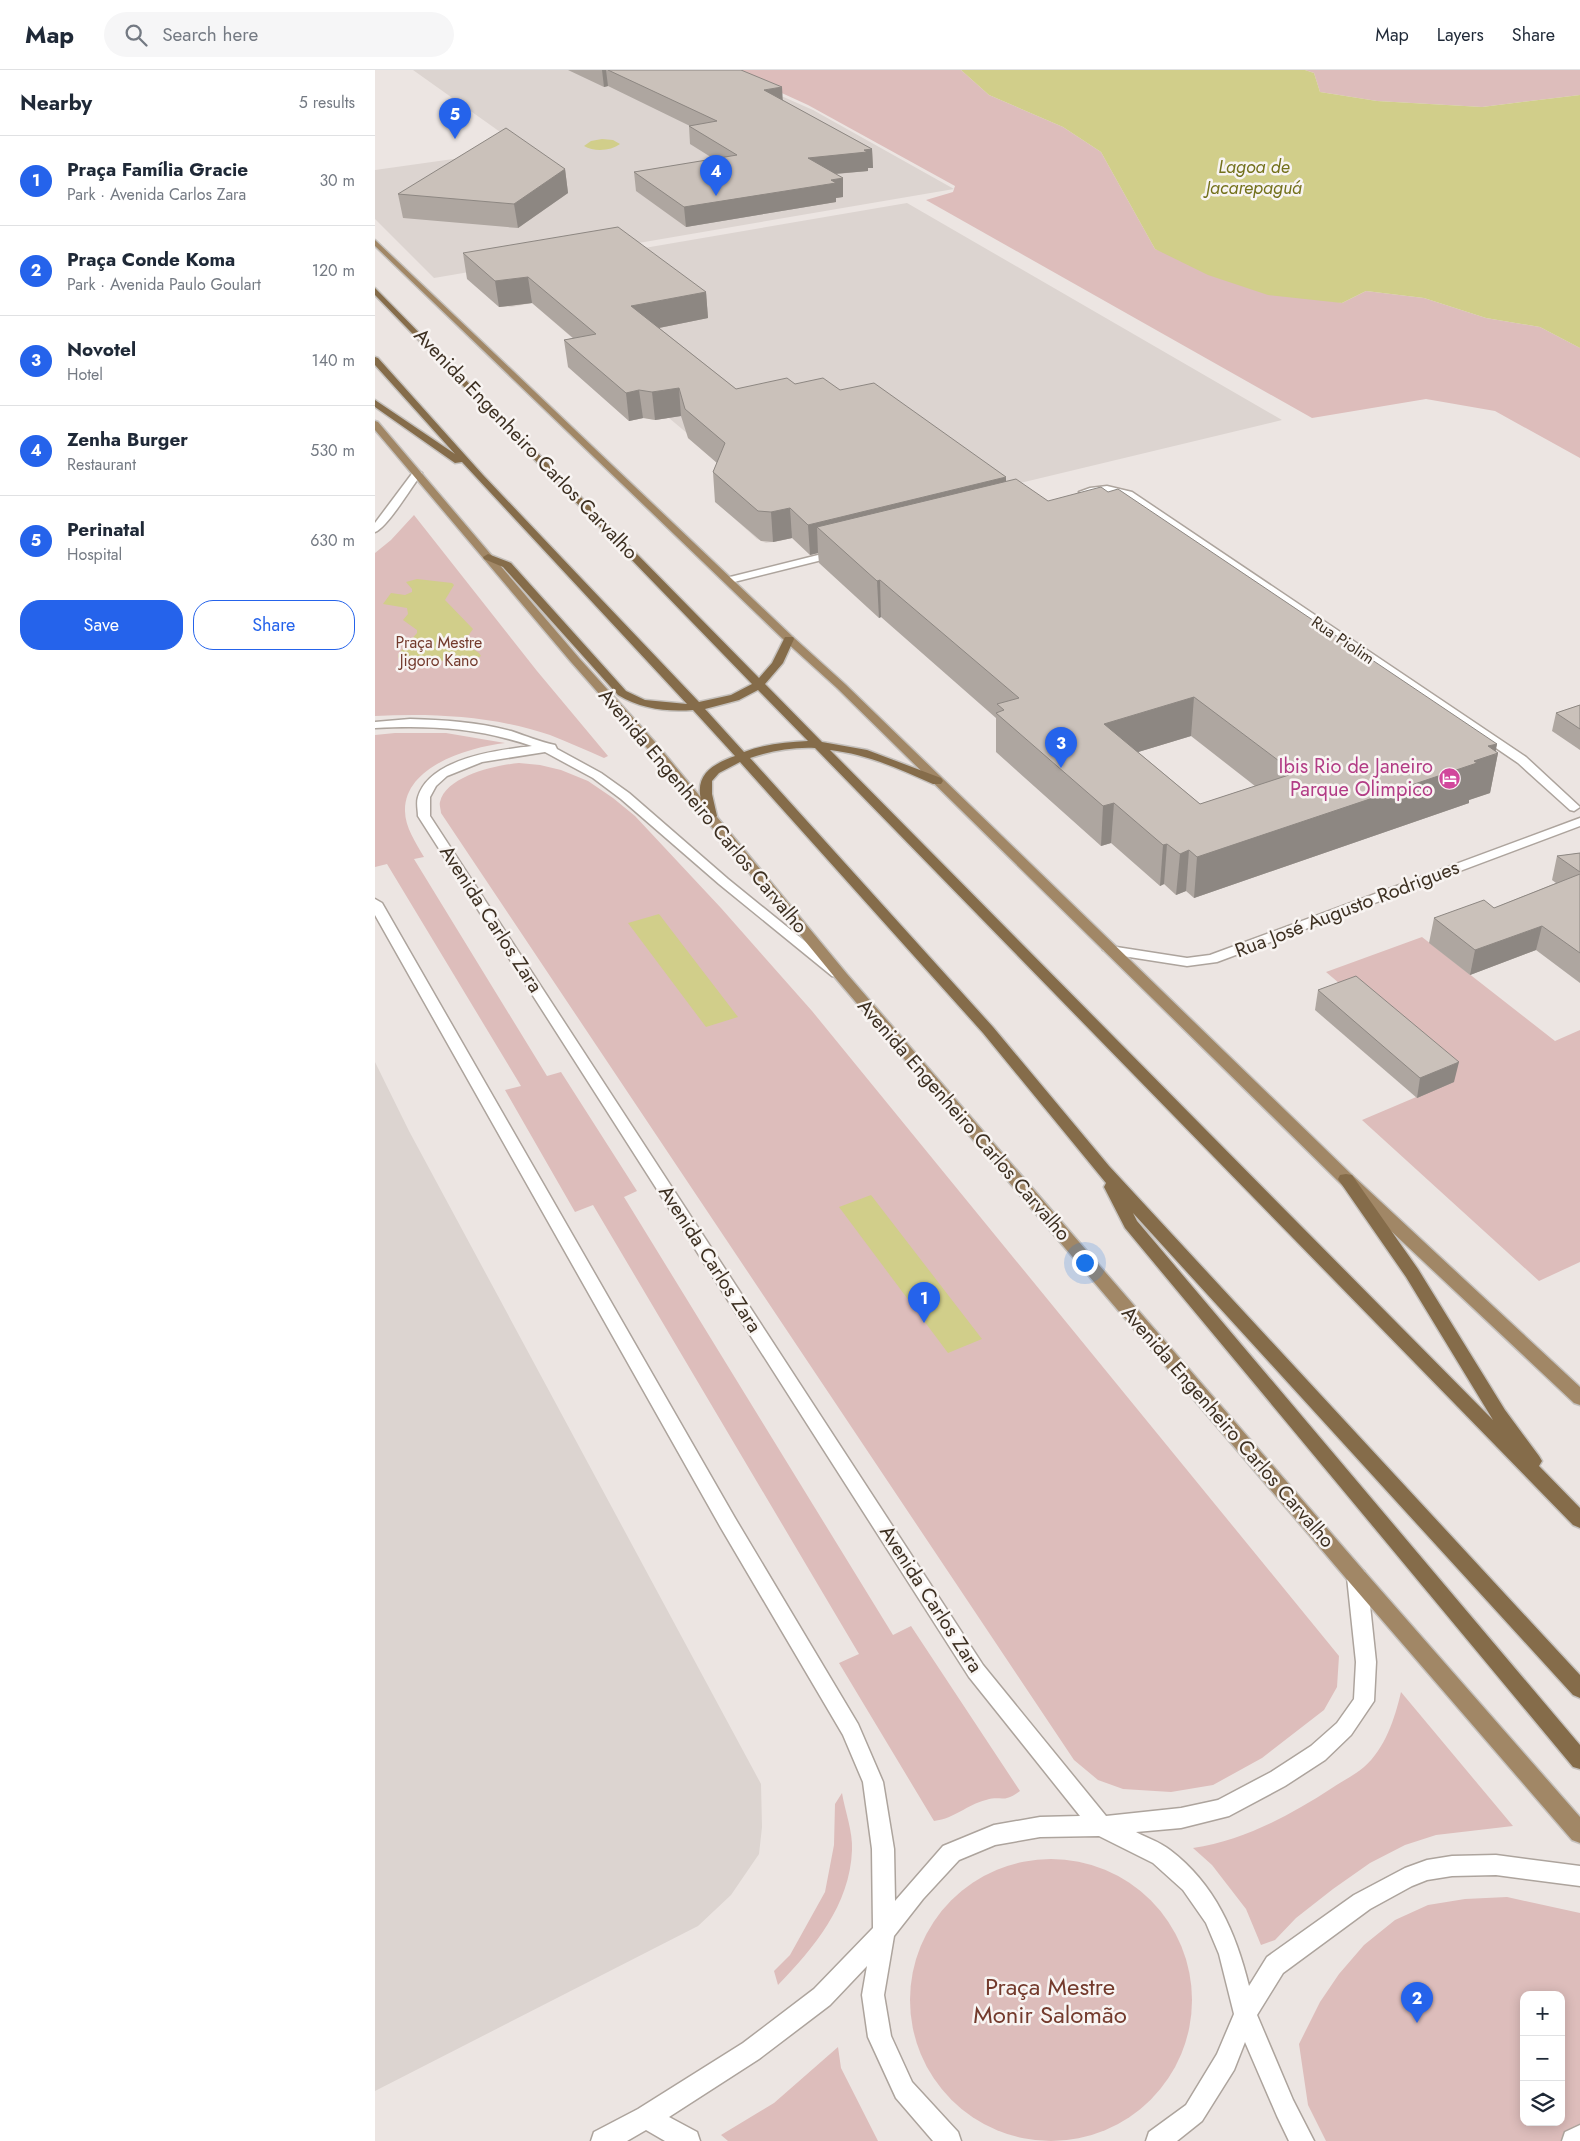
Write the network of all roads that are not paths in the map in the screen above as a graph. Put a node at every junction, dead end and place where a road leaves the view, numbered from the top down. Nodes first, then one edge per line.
1 (375, 242) edge
2 (375, 290) edge
3 (375, 360) edge
4 (375, 403) edge
5 (375, 424) edge
6 (417, 473) junction
7 (480, 477) junction
8 (1078, 494) edge
9 (375, 529) edge
10 (845, 552) edge
11 (488, 557) junction
12 (730, 580) junction
13 (789, 639) junction
14 (759, 684) junction
15 (696, 706) junction
16 (375, 725) edge
17 (818, 743) junction
18 (551, 748) junction
19 (741, 757) junction
20 (937, 781) junction
21 (1577, 804) edge
22 (711, 816) junction
23 (1580, 822) edge
24 (375, 903) edge
25 (1110, 950) junction
26 (842, 977) junction
27 (1103, 1170) junction
28 (1347, 1180) junction
29 (1580, 1398) edge
30 (1575, 1515) edge
31 (1357, 1577) junction
32 (1580, 1689) edge
33 (1580, 1760) edge
34 (1101, 1826) junction
35 (1580, 1833) edge
36 (1580, 1876) edge
37 (884, 1932) junction
38 (1245, 2014) junction
39 (646, 2117) junction
40 (1580, 2137) edge
41 (603, 2141) edge
42 (688, 2141) edge
43 (949, 2141) edge
44 (1158, 2141) edge
45 (1302, 2141) edge
46 (1574, 2141) edge

1 - 12 main road, Avenida Engenheiro Carlos Carvalho
2 - 14 highway, Avenida Engenheiro Carlos Carvalho
3 - 7 highway
4 - 7 highway
5 - 6 main road, Avenida Engenheiro Carlos Carvalho
6 - 9 street
6 - 11 main road, Avenida Engenheiro Carlos Carvalho
7 - 15 highway
8 - 21 street, Rua Piolim
10 - 12 street
11 - 15 highway
11 - 22 main road, Avenida Engenheiro Carlos Carvalho
12 - 13 main road, Avenida Engenheiro Carlos Carvalho
13 - 14 highway
13 - 20 main road, Avenida Engenheiro Carlos Carvalho
14 - 15 highway
14 - 17 highway, Avenida Engenheiro Carlos Carvalho
15 - 19 highway
16 - 18 street
17 - 19 highway
17 - 20 highway
17 - 30 highway, Avenida Engenheiro Carlos Carvalho
18 - 26 street
18 - 34 street, Avenida Carlos Zara
19 - 22 highway
19 - 27 highway
20 - 25 main road, Avenida Engenheiro Carlos Carvalho
21 - 23 street
22 - 26 main road, Avenida Engenheiro Carlos Carvalho
23 - 25 street, Rua José Augusto Rodrigues
24 - 37 street
25 - 28 main road, Avenida Engenheiro Carlos Carvalho
26 - 31 main road, Avenida Engenheiro Carlos Carvalho
27 - 32 highway
27 - 33 highway
28 - 29 main road, Avenida Engenheiro Carlos Carvalho
28 - 30 highway
31 - 34 street
31 - 35 main road, Avenida Engenheiro Carlos Carvalho
34 - 37 street
34 - 38 street
36 - 38 street
37 - 39 street
37 - 43 street
38 - 44 street
38 - 45 street
39 - 41 street
39 - 42 street
40 - 46 street

